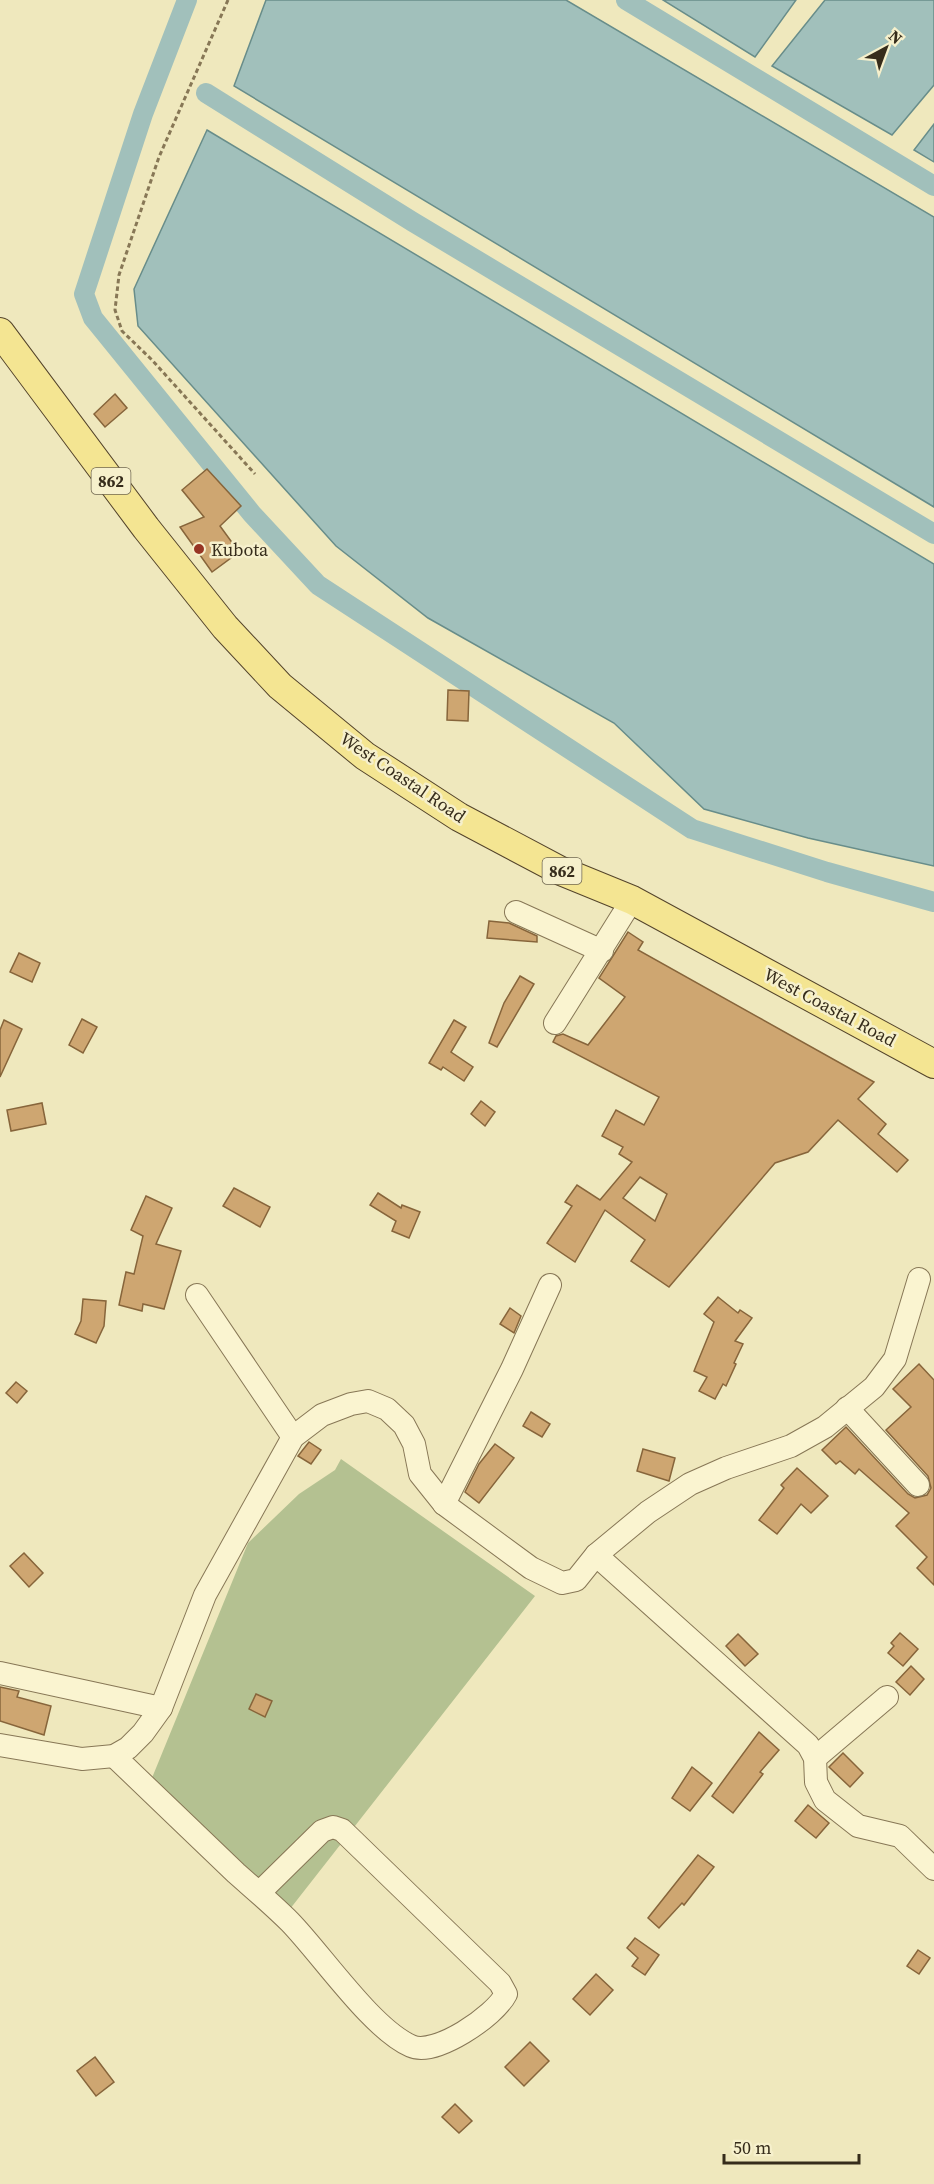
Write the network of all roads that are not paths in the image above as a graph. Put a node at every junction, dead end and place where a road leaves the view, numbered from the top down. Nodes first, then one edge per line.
1 (0, 332) edge
2 (632, 900) junction
3 (516, 912) dead end
4 (602, 951) junction
5 (555, 1023) dead end
6 (934, 1064) edge
7 (919, 1279) dead end
8 (550, 1285) dead end
9 (197, 1295) dead end
10 (847, 1408) junction
11 (293, 1437) junction
12 (918, 1485) dead end
13 (444, 1504) junction
14 (596, 1555) junction
15 (0, 1673) edge
16 (887, 1697) dead end
17 (161, 1708) junction
18 (0, 1745) edge
19 (114, 1756) junction
20 (815, 1758) junction
21 (934, 1869) edge
22 (259, 1893) junction

1 - 2 main road, West Coastal Road / 862
2 - 4 street
2 - 6 main road, West Coastal Road / 862
3 - 4 street
4 - 5 street
7 - 10 street
8 - 13 street
9 - 11 street
10 - 12 street
10 - 14 street
11 - 13 street
11 - 17 street
13 - 14 street
14 - 20 street
15 - 17 street
16 - 20 street
17 - 19 street
18 - 19 street
19 - 22 street
20 - 21 street
22 - 22 street

